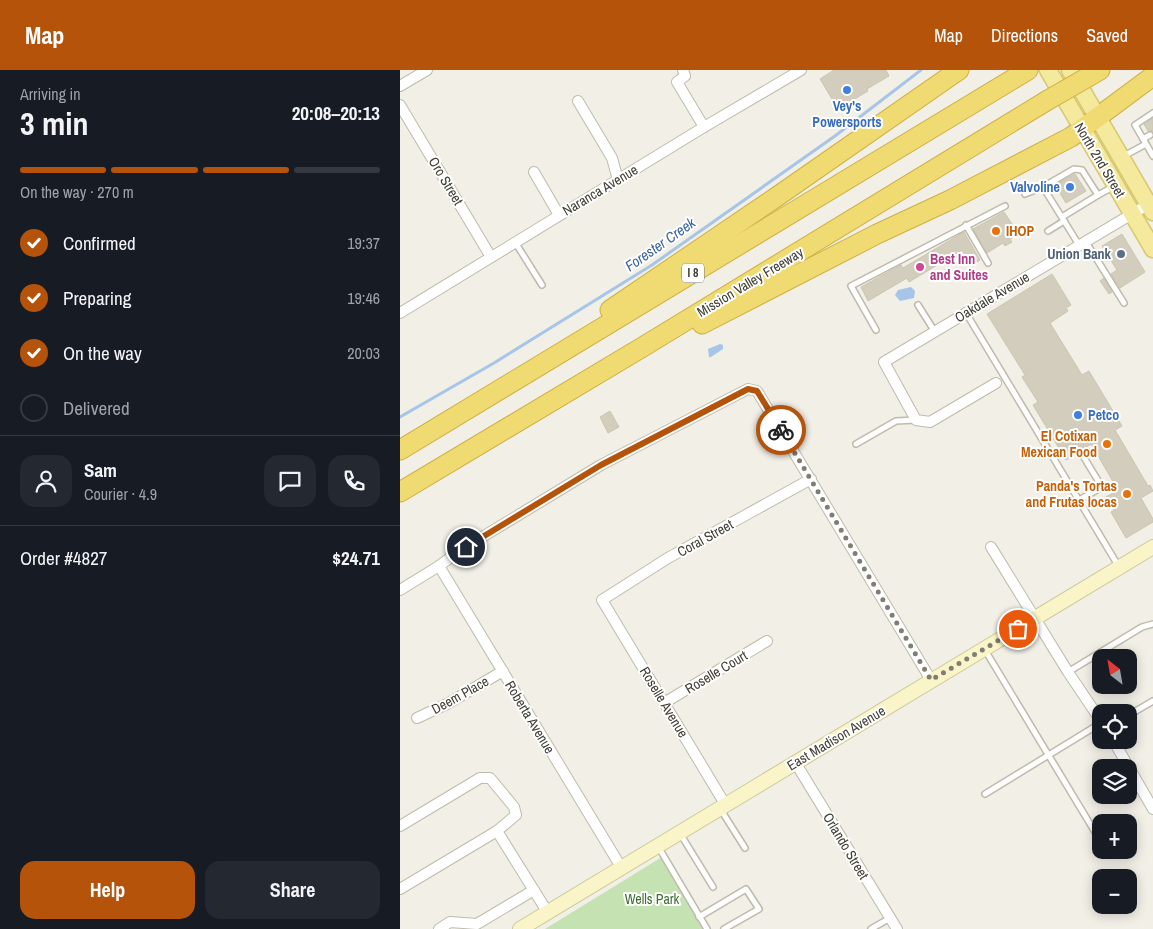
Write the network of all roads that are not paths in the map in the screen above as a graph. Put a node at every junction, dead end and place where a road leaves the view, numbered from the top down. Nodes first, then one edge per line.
1 (427, 70) edge
2 (683, 70) edge
3 (801, 70) edge
4 (959, 70) edge
5 (1028, 70) edge
6 (1048, 70) edge
7 (1070, 70) edge
8 (1094, 74) edge
9 (1153, 76) edge
10 (400, 86) edge
11 (578, 101) dead end
12 (400, 105) edge
13 (1153, 113) edge
14 (1098, 116) junction
15 (704, 127) junction
16 (1081, 129) junction
17 (1150, 135) dead end
18 (1144, 142) junction
19 (1153, 156) edge
20 (1122, 157) junction
21 (534, 172) dead end
22 (618, 180) junction
23 (1115, 185) junction
24 (1043, 187) junction
25 (1025, 194) dead end
26 (1098, 195) junction
27 (1005, 206) dead end
28 (1152, 206) edge
29 (1133, 214) junction
30 (559, 215) junction
31 (1063, 219) junction
32 (966, 225) junction
33 (1048, 231) dead end
34 (515, 242) junction
35 (1083, 244) junction
36 (1153, 249) edge
37 (491, 257) junction
38 (988, 263) dead end
39 (542, 285) dead end
40 (1124, 303) dead end
41 (918, 305) dead end
42 (400, 313) edge
43 (966, 313) junction
44 (876, 330) dead end
45 (934, 332) junction
46 (641, 348) junction
47 (514, 381) junction
48 (996, 383) dead end
49 (916, 420) junction
50 (856, 444) dead end
51 (400, 450) edge
52 (1083, 456) dead end
53 (811, 479) junction
54 (400, 492) edge
55 (1079, 500) junction
56 (990, 547) dead end
57 (1153, 547) edge
58 (439, 566) junction
59 (1119, 568) junction
60 (400, 590) edge
61 (602, 600) joint
62 (1035, 620) junction
63 (1153, 624) edge
64 (767, 641) dead end
65 (984, 649) junction
66 (503, 671) junction
67 (1068, 672) junction
68 (931, 680) junction
69 (1153, 701) edge
70 (664, 703) junction
71 (1092, 708) edge
72 (1137, 710) edge
73 (417, 718) dead end
74 (1092, 728) edge
75 (1118, 749) edge
76 (1048, 756) junction
77 (795, 762) junction
78 (985, 794) dead end
79 (722, 806) junction
80 (1153, 809) edge
81 (400, 826) edge
82 (1092, 827) edge
83 (497, 831) junction
84 (679, 832) junction
85 (657, 845) junction
86 (745, 848) dead end
87 (620, 867) junction
88 (713, 887) dead end
89 (400, 889) edge
90 (534, 890) junction
91 (548, 913) junction
92 (700, 917) junction
93 (890, 918) junction
94 (439, 929) edge
95 (520, 929) edge
96 (707, 929) edge
97 (724, 929) edge
98 (871, 929) edge
99 (897, 929) edge

1 - 10 street
2 - 15 street
3 - 15 street, Naranca Avenue
4 - 47 highway
5 - 47 highway, I 8
6 - 16 main road, North 2nd Street
7 - 14 main road, North 2nd Street
8 - 46 highway, Mission Valley Freeway, bridge
9 - 14 highway
11 - 22 street
12 - 37 street, Oro Street
13 - 18 lane
14 - 16 highway
14 - 20 main road, North 2nd Street
15 - 22 street, Naranca Avenue
16 - 23 main road, North 2nd Street
16 - 46 highway
17 - 18 lane
18 - 19 lane
18 - 20 lane
20 - 28 main road, North 2nd Street
21 - 30 street
22 - 30 street, Naranca Avenue
23 - 26 lane
23 - 29 main road, North 2nd Street
24 - 25 lane
24 - 26 lane
24 - 31 lane
26 - 31 lane
27 - 32 lane
28 - 29 street, Oakdale Avenue
29 - 35 street, Oakdale Avenue
29 - 36 main road, North 2nd Street
30 - 34 street, Naranca Avenue
31 - 33 lane
31 - 35 lane
32 - 38 lane
32 - 44 lane
34 - 37 street, Naranca Avenue
34 - 39 lane
35 - 40 lane
35 - 43 street, Oakdale Avenue
37 - 42 street, Naranca Avenue
41 - 45 lane
43 - 45 street, Oakdale Avenue
43 - 55 lane
45 - 49 street, Oakdale Avenue
46 - 54 highway, Mission Valley Freeway
47 - 51 highway, I 8
48 - 49 street
49 - 50 lane
52 - 55 lane
53 - 58 street
53 - 61 street, Coral Street
53 - 68 street
55 - 59 lane
56 - 62 street
57 - 59 street, East Madison Avenue
58 - 60 street
58 - 66 street, Roberta Avenue
59 - 62 street, East Madison Avenue
61 - 70 street, Roselle Avenue
62 - 65 street, East Madison Avenue
62 - 67 street
63 - 67 lane
64 - 70 street, Roselle Court
65 - 68 street, East Madison Avenue
65 - 76 lane
66 - 73 street, Deem Place
66 - 87 street, Roberta Avenue
67 - 71 street
68 - 77 street, East Madison Avenue
69 - 72 lane
70 - 79 street, Roselle Avenue
74 - 76 lane
75 - 80 street
76 - 78 lane
76 - 82 lane
77 - 79 street, East Madison Avenue
77 - 93 street, Orlando Street
79 - 84 street, East Madison Avenue
79 - 86 lane
81 - 83 street
83 - 89 street
83 - 90 street
84 - 85 street, East Madison Avenue
84 - 88 lane
85 - 87 street, East Madison Avenue
85 - 92 lane
87 - 91 street, East Madison Avenue
90 - 91 street
90 - 94 street
91 - 95 street, East Madison Avenue
92 - 96 lane
92 - 97 lane
93 - 98 lane
93 - 99 street, Orlando Street

